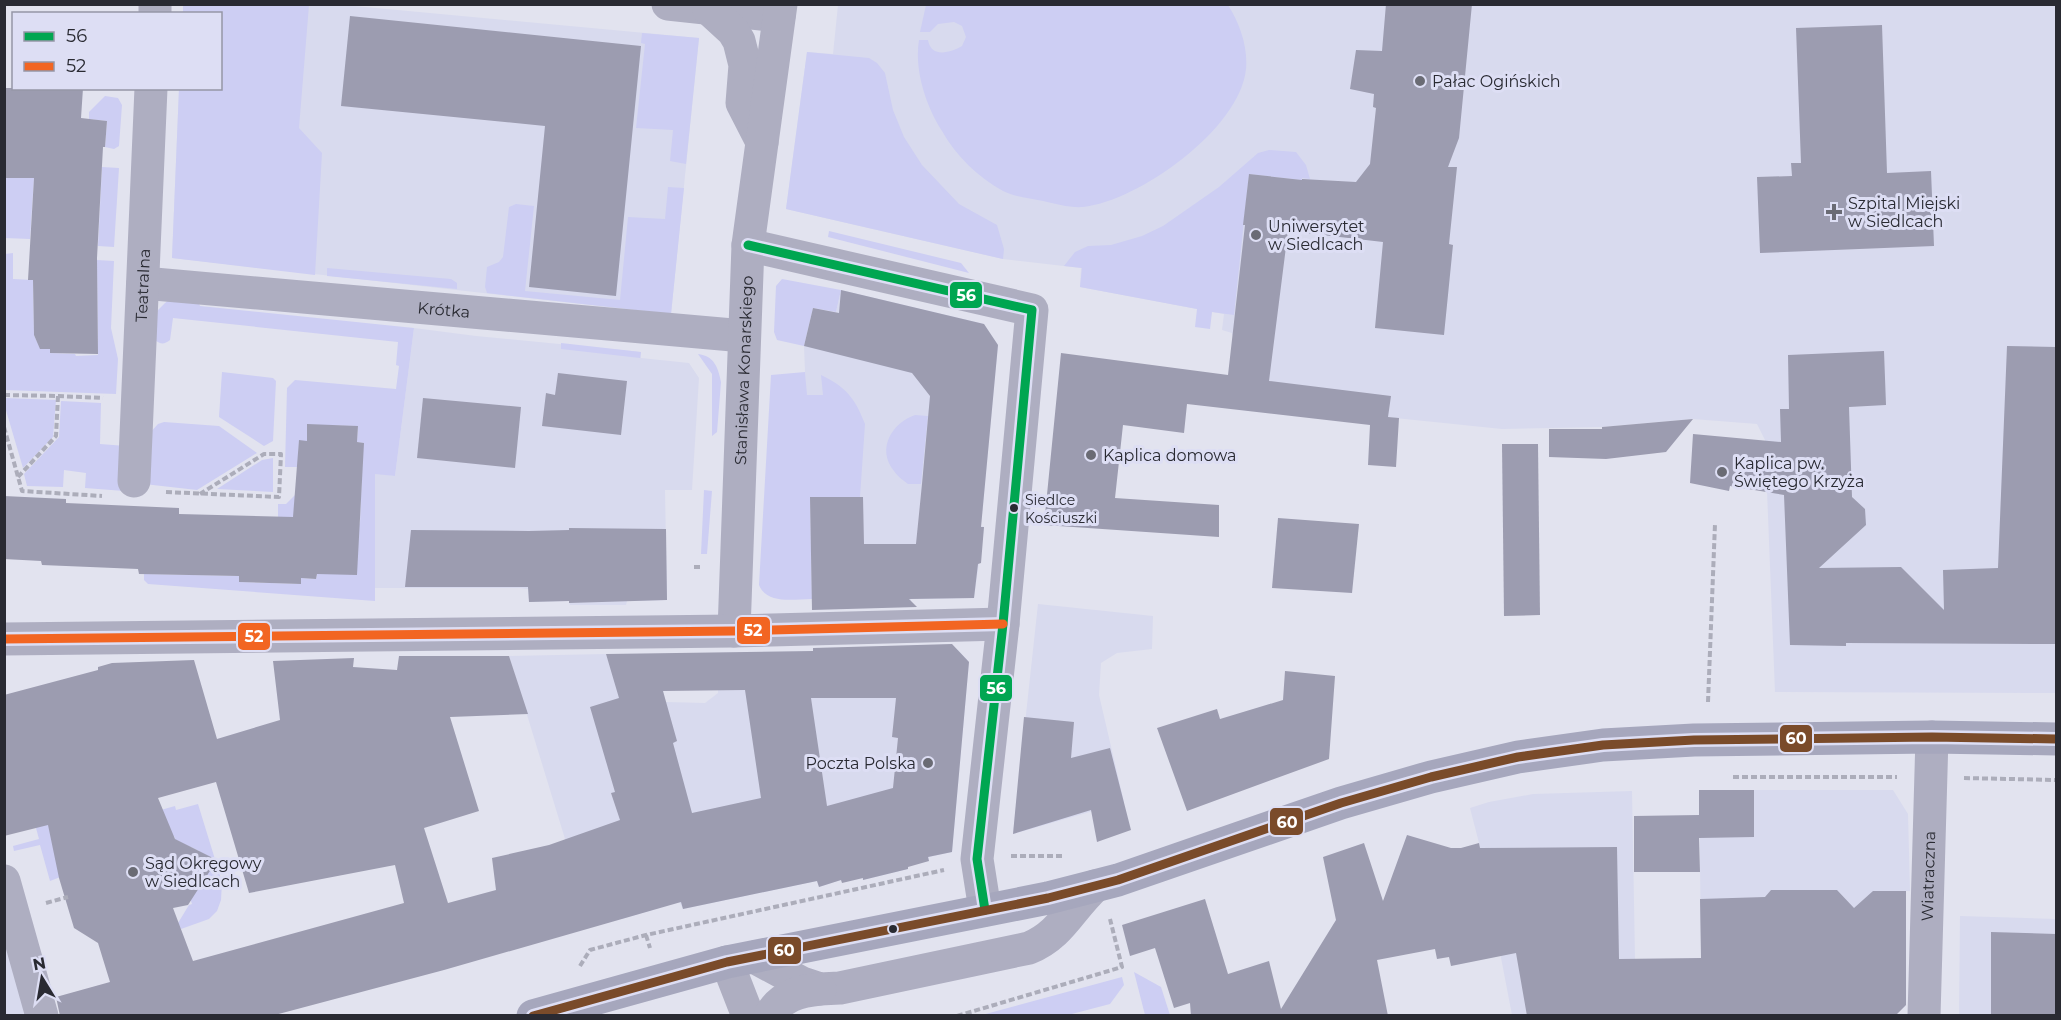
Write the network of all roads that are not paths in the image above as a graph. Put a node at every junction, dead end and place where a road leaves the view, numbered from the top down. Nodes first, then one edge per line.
1 (668, 4) edge
2 (709, 9) junction
3 (780, 10) edge
4 (151, 90) edge
5 (762, 142) junction
6 (748, 245) junction
7 (143, 283) junction
8 (744, 336) junction
9 (134, 481) dead end
10 (1003, 624) junction
11 (734, 631) junction
12 (4, 639) edge
13 (1932, 737) junction
14 (2056, 739) edge
15 (4, 880) edge
16 (1095, 886) junction
17 (985, 910) junction
18 (740, 959) junction
19 (819, 988) junction
20 (42, 1016) edge
21 (533, 1016) edge
22 (748, 1016) edge
23 (771, 1016) edge
24 (1924, 1016) edge

1 - 2 street
2 - 3 street
2 - 5 street
3 - 5 street, Stanisława Konarskiego
4 - 7 street, Teatralna
5 - 6 street, Stanisława Konarskiego
6 - 8 street, Stanisława Konarskiego
6 - 10 street
7 - 8 street, Krótka
7 - 9 street, Teatralna
8 - 11 street, Stanisława Konarskiego
10 - 11 street
10 - 17 street
11 - 12 street
13 - 14 main road
13 - 16 main road
13 - 24 street, Wiatraczna
15 - 20 street
16 - 17 main road
16 - 19 street
17 - 18 main road
18 - 19 street
18 - 21 main road
18 - 22 street
19 - 23 street

